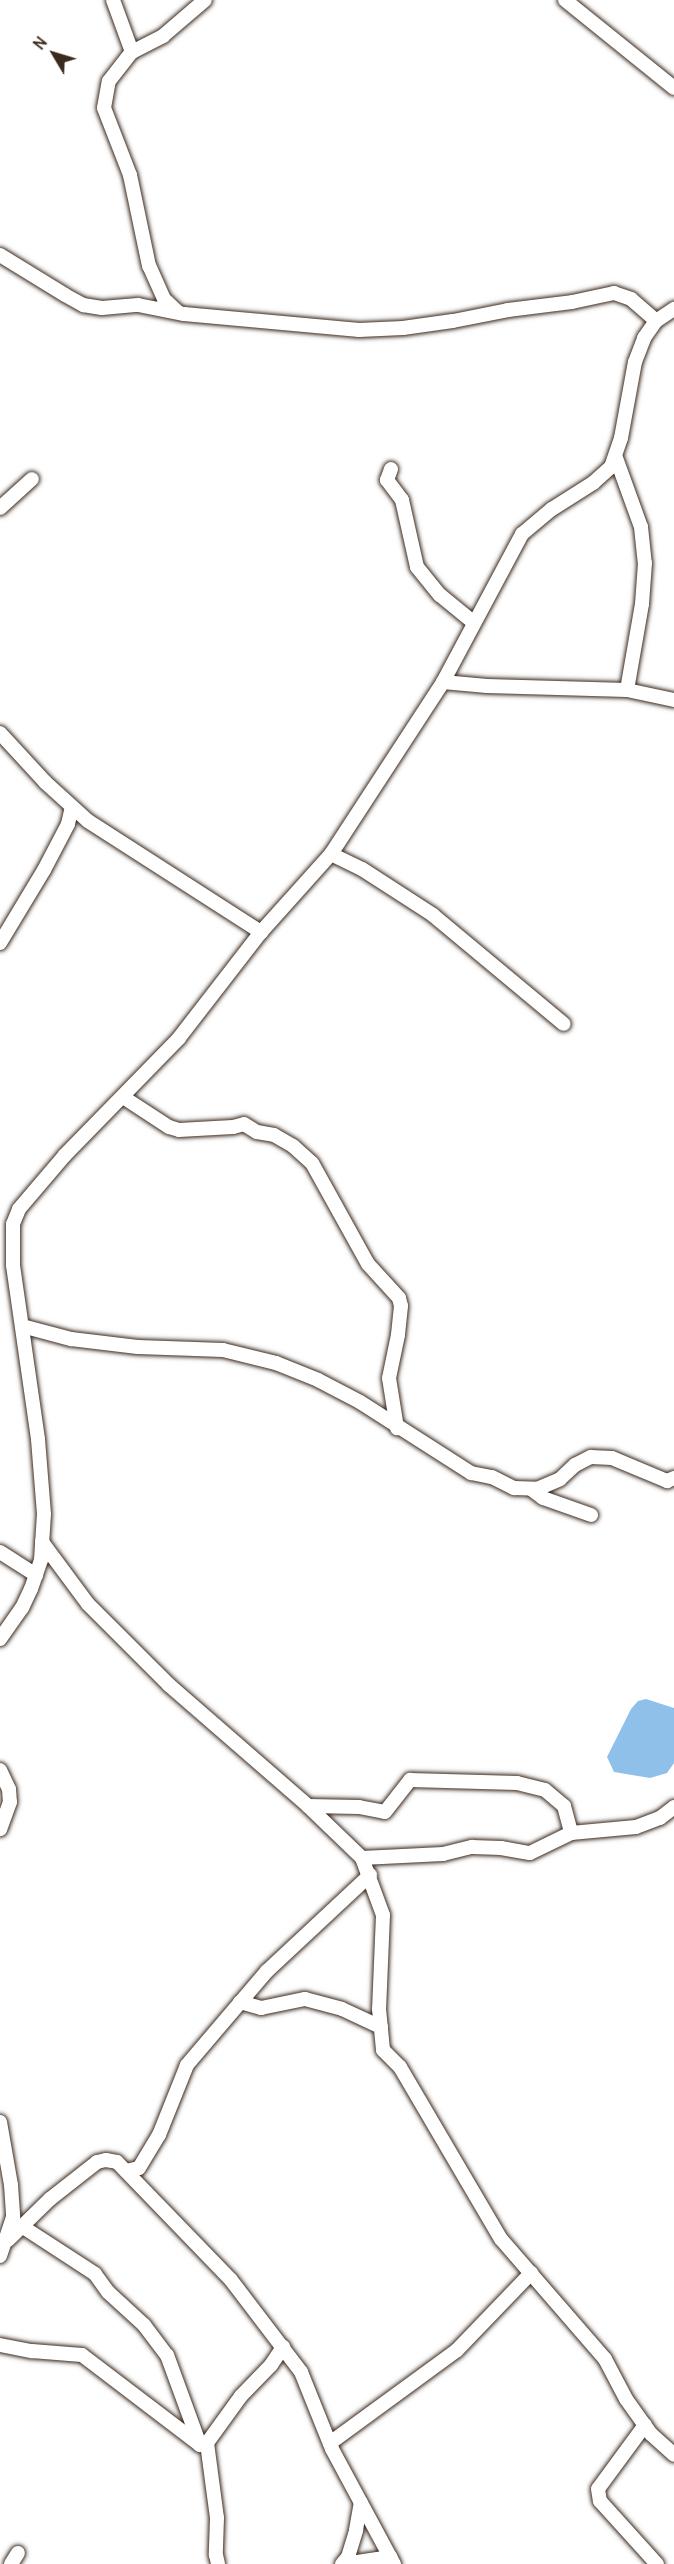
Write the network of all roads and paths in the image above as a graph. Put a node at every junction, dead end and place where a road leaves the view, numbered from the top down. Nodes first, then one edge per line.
1 (113, 0) edge
2 (205, 0) edge
3 (566, 0) edge
4 (132, 52) junction
5 (674, 88) edge
6 (0, 255) edge
7 (674, 309) edge
8 (184, 314) junction
9 (656, 321) junction
10 (616, 458) junction
11 (392, 470) dead end
12 (32, 479) dead end
13 (0, 508) edge
14 (473, 622) junction
15 (443, 682) junction
16 (627, 690) junction
17 (674, 700) edge
18 (0, 733) edge
19 (72, 807) junction
20 (331, 854) junction
21 (261, 932) junction
22 (0, 943) edge
23 (564, 1024) dead end
24 (123, 1097) junction
25 (13, 1224) junction
26 (0, 1230) edge
27 (22, 1326) junction
28 (397, 1428) junction
29 (674, 1478) edge
30 (531, 1489) junction
31 (591, 1515) dead end
32 (42, 1542) junction
33 (0, 1552) edge
34 (36, 1575) junction
35 (0, 1639) edge
36 (0, 1770) edge
37 (309, 1806) junction
38 (674, 1807) edge
39 (0, 1829) edge
40 (571, 1833) junction
41 (362, 1858) junction
42 (370, 1875) junction
43 (240, 2002) junction
44 (381, 2027) junction
45 (0, 2122) edge
46 (126, 2171) junction
47 (23, 2227) junction
48 (8, 2240) junction
49 (0, 2256) edge
50 (531, 2273) junction
51 (0, 2345) edge
52 (283, 2347) junction
53 (645, 2425) junction
54 (330, 2443) junction
55 (203, 2444) junction
56 (674, 2455) edge
57 (361, 2502) junction
58 (392, 2560) edge
59 (218, 2564) edge
60 (343, 2564) edge
61 (657, 2564) edge

1 - 4 street
2 - 4 street
3 - 5 street
4 - 8 street
6 - 8 street
7 - 9 street
8 - 9 street
9 - 10 street
10 - 14 street
10 - 16 street
11 - 14 street
12 - 13 street
14 - 15 street
15 - 16 street
15 - 20 street
16 - 17 street
18 - 19 street
19 - 21 street
19 - 22 street
20 - 21 street
20 - 23 street
21 - 24 street
24 - 25 street
24 - 28 street
25 - 26 street
25 - 27 street
27 - 28 street
27 - 32 street
28 - 30 street
29 - 30 street
30 - 31 street
32 - 34 street
32 - 37 street
33 - 34 street
34 - 35 street
36 - 39 street
37 - 40 street
37 - 41 street
38 - 40 street
40 - 41 street
41 - 42 street
42 - 43 street
42 - 44 street
43 - 44 street
43 - 46 street
44 - 50 street
45 - 48 street
46 - 47 street
46 - 52 street
47 - 48 street
47 - 55 street
48 - 49 street
50 - 53 street
50 - 54 street
51 - 55 street
52 - 54 street
52 - 55 street
53 - 56 street
53 - 61 street
54 - 57 street
55 - 59 street
57 - 58 street
57 - 60 street
58 - 60 street

